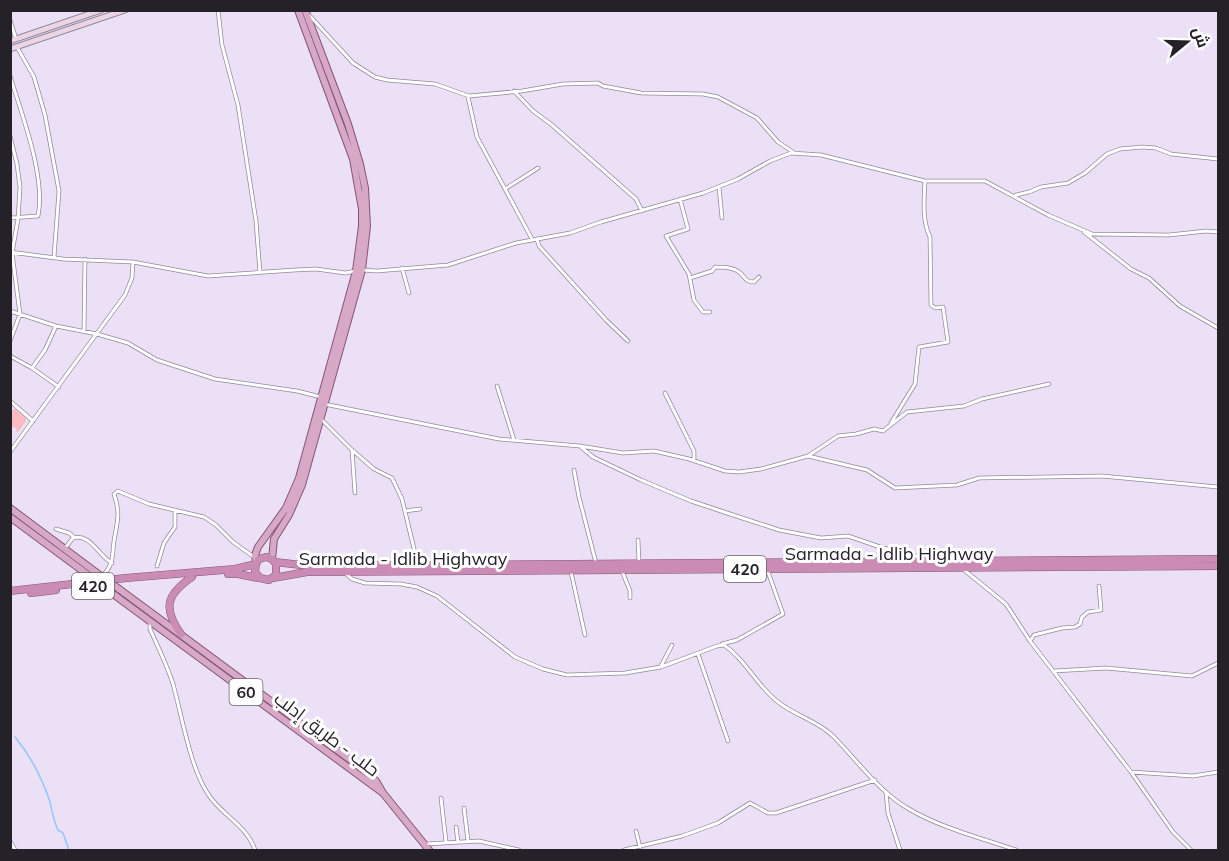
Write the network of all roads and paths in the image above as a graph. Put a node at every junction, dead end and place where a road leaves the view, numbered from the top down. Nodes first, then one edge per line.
1 (100, 10) edge
2 (124, 10) edge
3 (218, 10) edge
4 (298, 10) edge
5 (306, 12) edge
6 (10, 21) edge
7 (11, 29) edge
8 (14, 40) edge
9 (17, 47) junction
10 (10, 49) edge
11 (10, 76) edge
12 (514, 91) junction
13 (468, 96) junction
14 (10, 136) edge
15 (11, 143) edge
16 (794, 153) junction
17 (16, 158) junction
18 (1218, 159) edge
19 (10, 160) edge
20 (538, 168) dead end
21 (18, 174) junction
22 (10, 176) edge
23 (925, 181) junction
24 (719, 186) junction
25 (505, 189) junction
26 (1014, 195) junction
27 (680, 199) junction
28 (642, 212) junction
29 (10, 218) edge
30 (722, 218) dead end
31 (18, 219) junction
32 (1083, 231) junction
33 (1218, 232) edge
34 (535, 239) junction
35 (11, 252) edge
36 (54, 257) junction
37 (85, 259) junction
38 (133, 262) junction
39 (402, 268) junction
40 (359, 270) junction
41 (260, 273) junction
42 (759, 277) dead end
43 (690, 278) junction
44 (410, 293) dead end
45 (10, 311) edge
46 (710, 312) dead end
47 (20, 314) junction
48 (56, 326) junction
49 (1218, 328) edge
50 (84, 331) junction
51 (12, 333) edge
52 (97, 334) junction
53 (10, 341) edge
54 (628, 341) dead end
55 (10, 356) edge
56 (32, 369) junction
57 (1048, 384) dead end
58 (497, 386) dead end
59 (59, 387) junction
60 (665, 393) dead end
61 (321, 397) junction
62 (10, 401) edge
63 (324, 404) junction
64 (320, 419) junction
65 (33, 421) junction
66 (891, 423) junction
67 (312, 440) junction
68 (514, 440) junction
69 (580, 446) junction
70 (352, 450) junction
71 (10, 452) edge
72 (807, 456) junction
73 (694, 461) junction
74 (574, 470) dead end
75 (1218, 487) edge
76 (355, 493) dead end
77 (10, 508) edge
78 (420, 508) dead end
79 (175, 511) junction
80 (405, 511) junction
81 (10, 517) edge
82 (56, 529) dead end
83 (37, 532) junction
84 (74, 537) junction
85 (638, 540) dead end
86 (64, 548) junction
87 (274, 560) junction
88 (1218, 560) edge
89 (256, 561) junction
90 (923, 561) junction
91 (112, 563) junction
92 (597, 564) junction
93 (639, 564) junction
94 (1002, 564) junction
95 (399, 565) junction
96 (840, 565) junction
97 (157, 566) dead end
98 (1218, 566) edge
99 (961, 567) junction
100 (766, 569) junction
101 (622, 571) junction
102 (345, 572) junction
103 (571, 572) junction
104 (104, 577) junction
105 (192, 577) junction
106 (260, 578) junction
107 (273, 578) junction
108 (1099, 586) dead end
109 (10, 591) edge
110 (10, 596) edge
111 (630, 598) dead end
112 (150, 622) junction
113 (585, 635) dead end
114 (179, 637) junction
115 (1030, 641) junction
116 (672, 645) dead end
117 (720, 645) junction
118 (698, 654) junction
119 (1218, 663) edge
120 (660, 668) junction
121 (1054, 671) junction
122 (728, 741) dead end
123 (1131, 772) junction
124 (1218, 772) edge
125 (876, 780) junction
126 (886, 790) junction
127 (441, 798) dead end
128 (464, 808) dead end
129 (456, 827) dead end
130 (636, 831) dead end
131 (10, 841) edge
132 (468, 841) junction
133 (446, 842) junction
134 (458, 842) junction
135 (640, 847) junction
136 (427, 848) edge
137 (15, 850) edge
138 (255, 850) edge
139 (519, 850) edge
140 (624, 850) edge
141 (900, 850) edge
142 (1016, 850) edge
143 (1191, 850) edge

1 - 8 main road
2 - 9 main road
3 - 41 street
4 - 40 main road
5 - 13 street
5 - 40 main road
6 - 7 street
7 - 8 street
8 - 9 main road
9 - 10 main road
9 - 36 street
11 - 31 street
12 - 13 street
12 - 16 street
12 - 28 street
13 - 25 street
14 - 15 street
15 - 17 street
16 - 23 street
16 - 24 street
17 - 19 street
17 - 21 street
18 - 26 street
20 - 25 street
21 - 22 street
21 - 31 street
23 - 26 street
23 - 66 street
24 - 27 street
24 - 30 street
25 - 34 street
26 - 32 street
27 - 28 street
27 - 43 street
28 - 34 street
29 - 31 street
31 - 35 street
32 - 33 street
32 - 49 street
34 - 39 street
34 - 54 street
35 - 36 street
35 - 47 street
36 - 37 street
37 - 38 street
37 - 50 street
38 - 41 street
38 - 52 street
39 - 40 street
39 - 44 street
40 - 41 street
40 - 61 main road
40 - 63 main road
42 - 43 street
43 - 46 street
45 - 47 street
47 - 48 street
47 - 51 street
48 - 50 street
48 - 56 street
50 - 52 street
51 - 53 street
52 - 59 street
52 - 61 street
55 - 56 street
56 - 59 street
57 - 66 street
58 - 68 street
59 - 65 street
60 - 73 street
61 - 67 main road
62 - 65 street
63 - 64 main road
63 - 68 street
64 - 67 main road
64 - 70 street
65 - 71 street
66 - 72 street
67 - 87 main road
67 - 89 main road
68 - 69 street
69 - 73 street
69 - 90 street
70 - 76 street
70 - 80 street
72 - 73 street
72 - 75 street
74 - 92 street
77 - 83 main road
78 - 80 street
79 - 89 street
79 - 91 street
79 - 97 street
80 - 95 street
81 - 83 main road
82 - 84 street
83 - 86 main road
83 - 112 main road, حلب - طريق إدلب / 60, bridge
84 - 86 street
84 - 91 street
85 - 93 street
86 - 104 main road
87 - 89 highway
87 - 95 highway, Sarmada - Idlib Highway / 420
87 - 107 highway
88 - 94 highway, Sarmada - Idlib Highway / 420
89 - 106 highway
89 - 109 highway, 420
90 - 94 highway, Sarmada - Idlib Highway / 420
90 - 96 highway, Sarmada - Idlib Highway / 420
91 - 104 street
92 - 93 highway, Sarmada - Idlib Highway / 420
92 - 95 highway, Sarmada - Idlib Highway / 420
93 - 96 highway, Sarmada - Idlib Highway / 420
94 - 98 highway, Sarmada - Idlib Highway / 420
94 - 99 highway, Sarmada - Idlib Highway / 420
96 - 99 highway, Sarmada - Idlib Highway / 420
96 - 100 highway, Sarmada - Idlib Highway / 420
99 - 115 street
100 - 101 highway, Sarmada - Idlib Highway / 420
100 - 117 street
101 - 103 highway, Sarmada - Idlib Highway / 420
101 - 111 street
102 - 103 highway, Sarmada - Idlib Highway / 420
102 - 107 highway, Sarmada - Idlib Highway / 420
102 - 120 street
103 - 113 street
104 - 114 main road, حلب - طريق إدلب / 60, bridge
105 - 106 highway, 420
105 - 110 highway, 420
105 - 114 highway
106 - 107 highway
108 - 115 street
112 - 114 main road, حلب - طريق إدلب / 60
112 - 138 street
114 - 136 main road, حلب - طريق إدلب / 60
115 - 121 street
116 - 120 street
117 - 118 street
117 - 125 street
118 - 120 street
118 - 122 street
119 - 121 street
121 - 123 street
123 - 124 street
123 - 143 street
125 - 126 street
125 - 135 street
126 - 141 street
126 - 142 street
127 - 133 street
128 - 132 street
129 - 134 street
130 - 135 street
131 - 137 street
132 - 134 street
132 - 139 street
133 - 134 street
133 - 136 street
135 - 140 street

